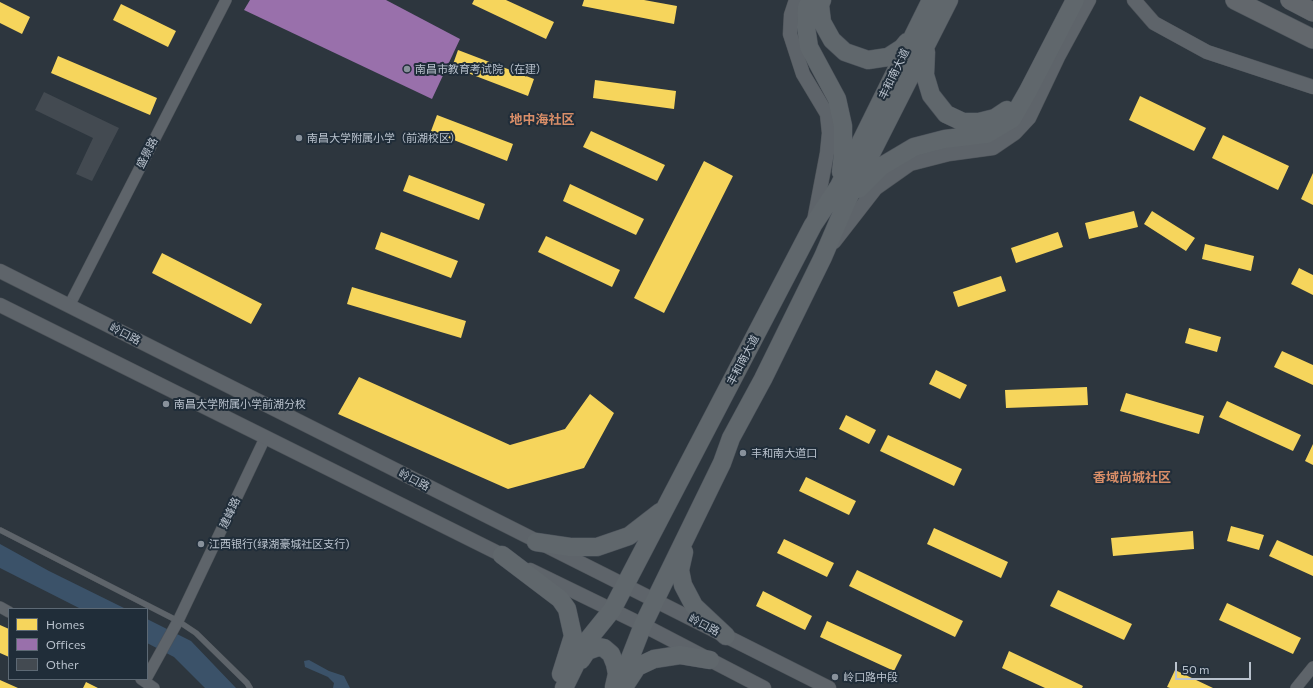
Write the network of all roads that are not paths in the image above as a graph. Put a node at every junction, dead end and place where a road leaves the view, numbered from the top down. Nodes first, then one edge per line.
1 (226, 0) edge
2 (796, 0) edge
3 (811, 0) edge
4 (822, 0) edge
5 (931, 0) edge
6 (949, 0) edge
7 (1068, 0) edge
8 (1075, 0) edge
9 (1089, 0) edge
10 (1134, 0) edge
11 (1235, 0) edge
12 (1290, 0) edge
13 (1313, 12) edge
14 (917, 28) junction
15 (1313, 39) edge
16 (927, 46) junction
17 (1313, 87) edge
18 (843, 194) junction
19 (813, 225) junction
20 (823, 257) junction
21 (0, 271) edge
22 (0, 306) edge
23 (69, 306) junction
24 (265, 438) junction
25 (665, 508) junction
26 (0, 530) edge
27 (687, 535) junction
28 (536, 542) junction
29 (502, 555) junction
30 (625, 586) junction
31 (655, 601) junction
32 (142, 608) edge
33 (612, 610) junction
34 (148, 611) edge
35 (643, 625) junction
36 (175, 626) junction
37 (726, 636) junction
38 (710, 660) junction
39 (615, 664) junction
40 (1313, 667) edge
41 (148, 674) edge
42 (144, 681) edge
43 (563, 685) edge
44 (154, 688) edge
45 (250, 688) edge
46 (604, 688) edge
47 (615, 688) edge
48 (624, 688) edge
49 (764, 688) edge
50 (829, 688) edge
51 (1296, 688) edge

1 - 23 street, 盛景路
2 - 19 street
3 - 18 main road
4 - 14 main road
5 - 14 main road
6 - 16 main road, 丰和南大道
7 - 16 main road
8 - 18 main road
9 - 20 street
10 - 17 street
11 - 15 highway
12 - 13 highway
14 - 18 main road, 丰和南大道
16 - 18 main road, 丰和南大道
18 - 19 main road, 丰和南大道
18 - 20 main road, 丰和南大道
19 - 25 main road, 丰和南大道
20 - 27 main road, 丰和南大道
21 - 23 street, 岭口路
22 - 24 street
23 - 28 street, 岭口路
24 - 29 street
24 - 36 street, 建峰路
25 - 28 main road
25 - 30 main road, 丰和南大道
26 - 32 lane
27 - 31 main road, 丰和南大道
27 - 37 main road
28 - 30 street, 岭口路
29 - 33 street
29 - 43 main road
30 - 31 street, 岭口路
30 - 33 main road, 丰和南大道
31 - 35 main road, 丰和南大道
31 - 37 street, 岭口路
33 - 35 street
33 - 43 main road, 丰和南大道
34 - 36 lane
35 - 38 street
35 - 39 main road
35 - 47 main road, 丰和南大道
36 - 41 street, 建峰路
36 - 45 lane
37 - 50 street, 岭口路
38 - 48 main road
38 - 49 street
39 - 43 main road
39 - 46 main road
39 - 47 main road
40 - 51 street
42 - 44 street

